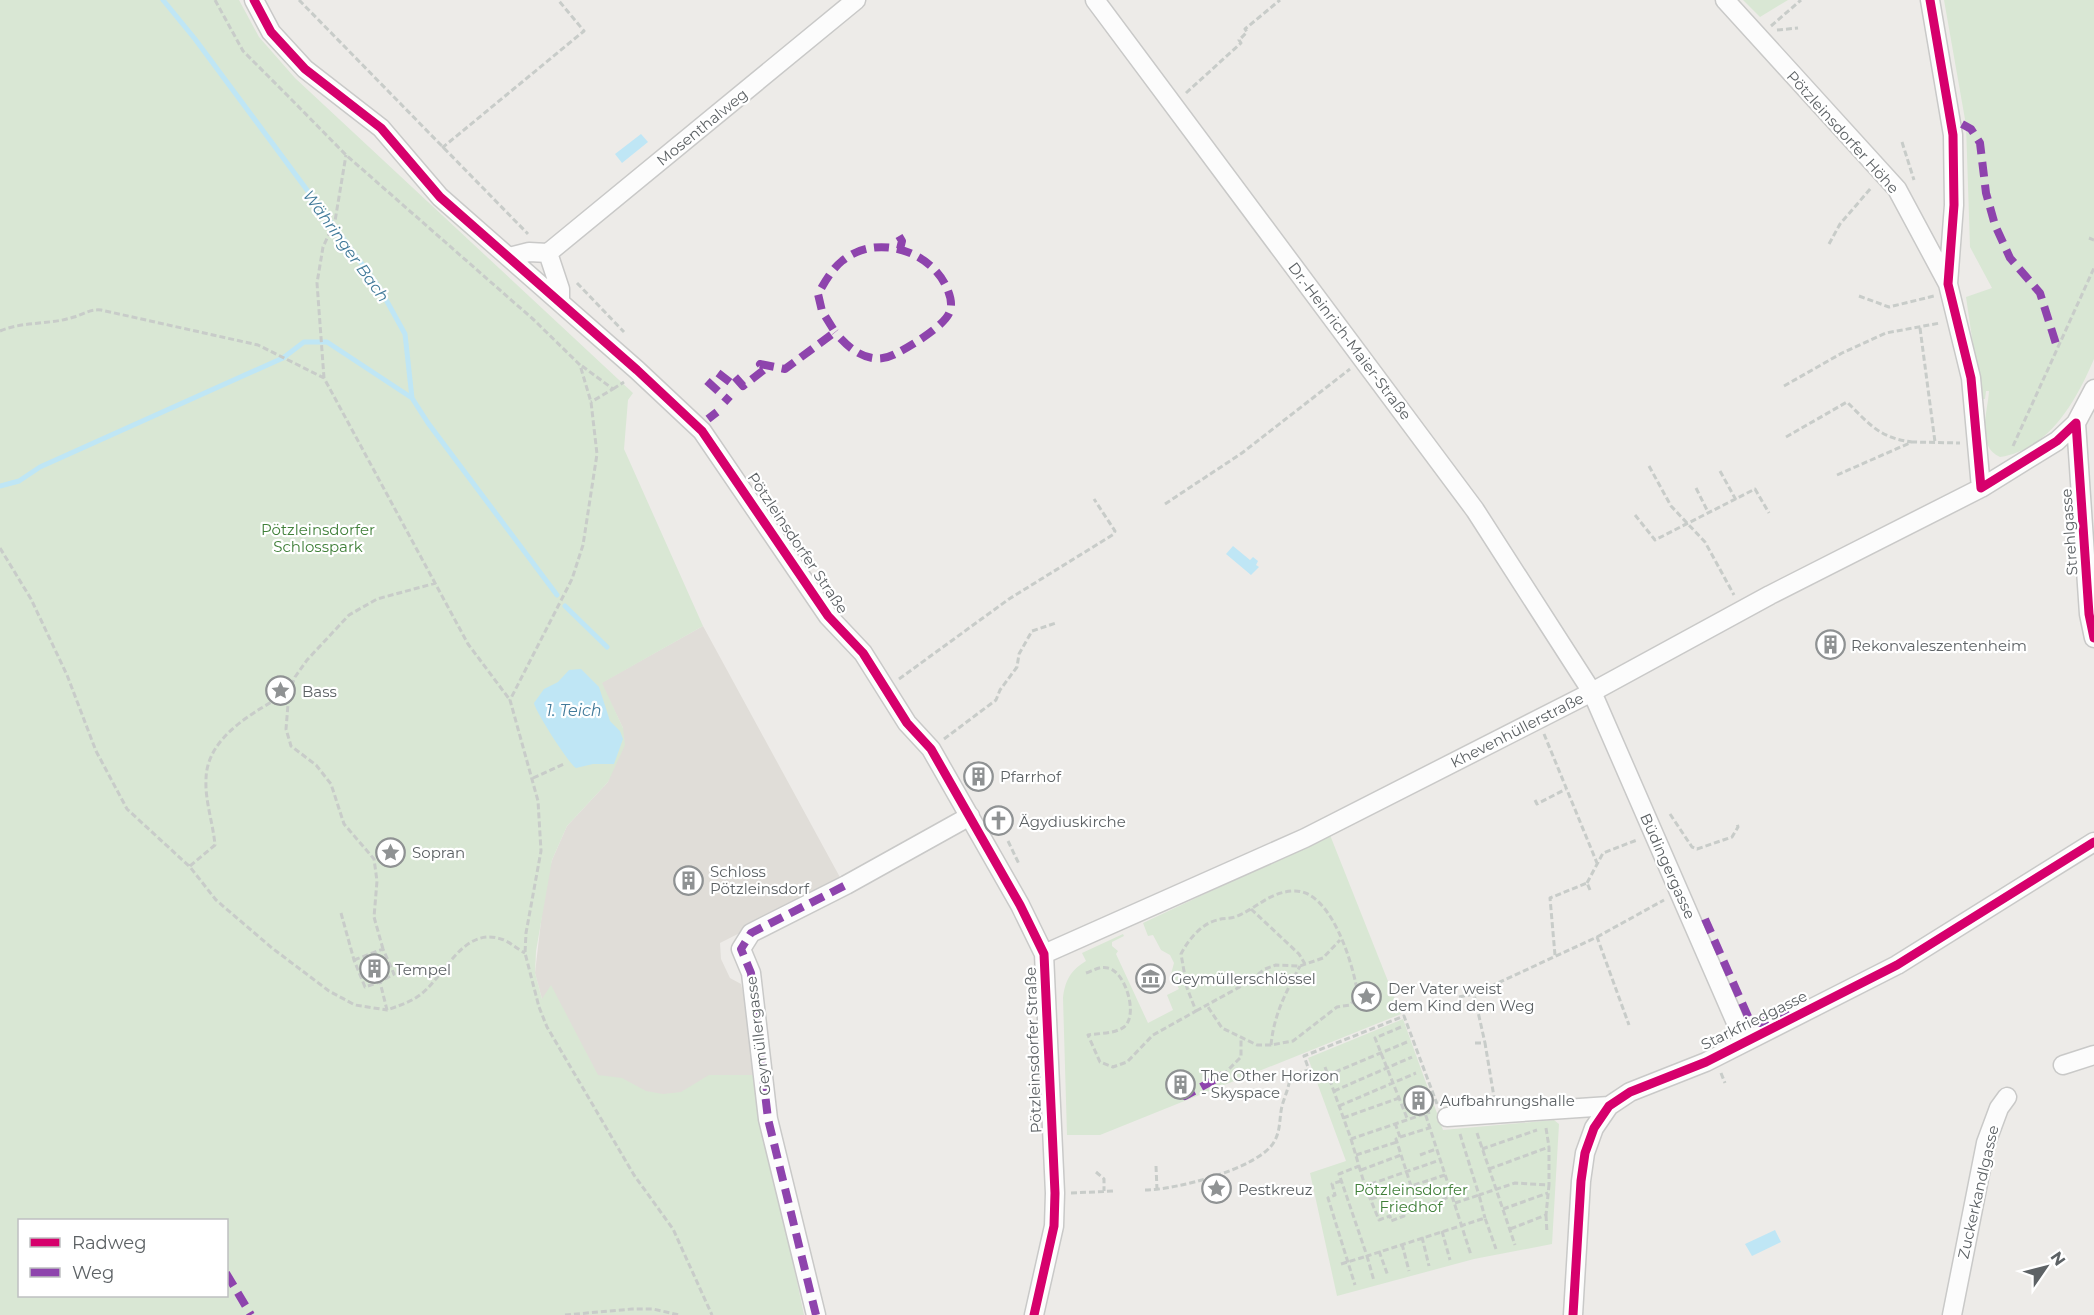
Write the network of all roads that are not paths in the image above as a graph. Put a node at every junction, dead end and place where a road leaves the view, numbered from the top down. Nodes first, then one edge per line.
1 (254, 0) edge
2 (856, 0) edge
3 (1095, 0) edge
4 (1725, 0) edge
5 (1930, 0) edge
6 (548, 253) junction
7 (509, 257) junction
8 (1949, 288) junction
9 (560, 302) junction
10 (2094, 389) edge
11 (2076, 423) junction
12 (1982, 488) junction
13 (2094, 638) edge
14 (1592, 692) junction
15 (970, 816) junction
16 (2094, 842) edge
17 (1044, 954) junction
18 (1744, 1041) junction
19 (2094, 1055) edge
20 (2063, 1065) dead end
21 (2007, 1098) dead end
22 (1609, 1106) junction
23 (1443, 1112) road end
24 (816, 1315) edge
25 (1034, 1315) edge
26 (1573, 1315) edge
27 (1952, 1315) edge

1 - 7 street, Pötzleinsdorfer Straße
2 - 6 street, Mosenthalweg
3 - 14 street, Dr.-Heinrich-Maier-Straße
4 - 8 street, Pötzleinsdorfer Höhe
5 - 8 street
6 - 7 street
6 - 9 street
7 - 9 street, Pötzleinsdorfer Straße
8 - 12 street, Pötzleinsdorfer Höhe
9 - 15 street, Pötzleinsdorfer Straße
10 - 11 street
11 - 12 street, Khevenhüllerstraße
11 - 13 street, Strehlgasse
12 - 14 street, Khevenhüllerstraße
14 - 17 street, Khevenhüllerstraße
14 - 18 street, Büdingergasse
15 - 17 street, Pötzleinsdorfer Straße
15 - 24 street, Geymüllergasse
16 - 18 street, Starkfriedgasse
17 - 25 street, Pötzleinsdorfer Straße
18 - 22 street, Starkfriedgasse
19 - 20 street
21 - 27 street, Zuckerkandlgasse
22 - 23 street, Starkfriedgasse
22 - 26 street, Starkfriedgasse

